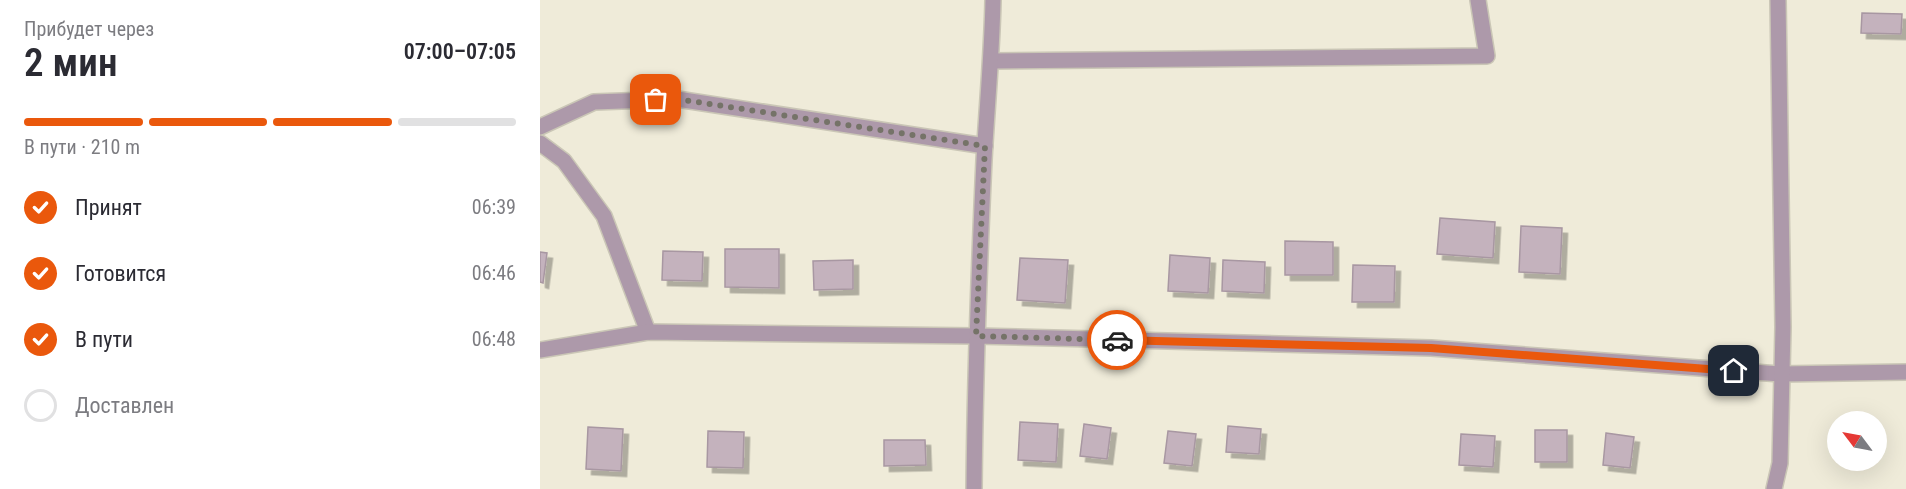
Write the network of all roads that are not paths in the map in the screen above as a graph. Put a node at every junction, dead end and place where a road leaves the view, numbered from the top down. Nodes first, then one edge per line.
1 (993, 0) edge
2 (1478, 0) edge
3 (1778, 0) edge
4 (992, 61) junction
5 (540, 127) edge
6 (540, 143) edge
7 (985, 146) junction
8 (648, 333) junction
9 (976, 336) junction
10 (540, 350) edge
11 (1906, 372) edge
12 (1781, 374) junction
13 (974, 489) edge
14 (1774, 489) edge

1 - 4 street
2 - 4 street
3 - 12 street
4 - 7 street
5 - 7 street
6 - 8 street
7 - 9 street
8 - 9 street
8 - 10 street
9 - 12 street
9 - 13 street
11 - 12 street
12 - 14 street

